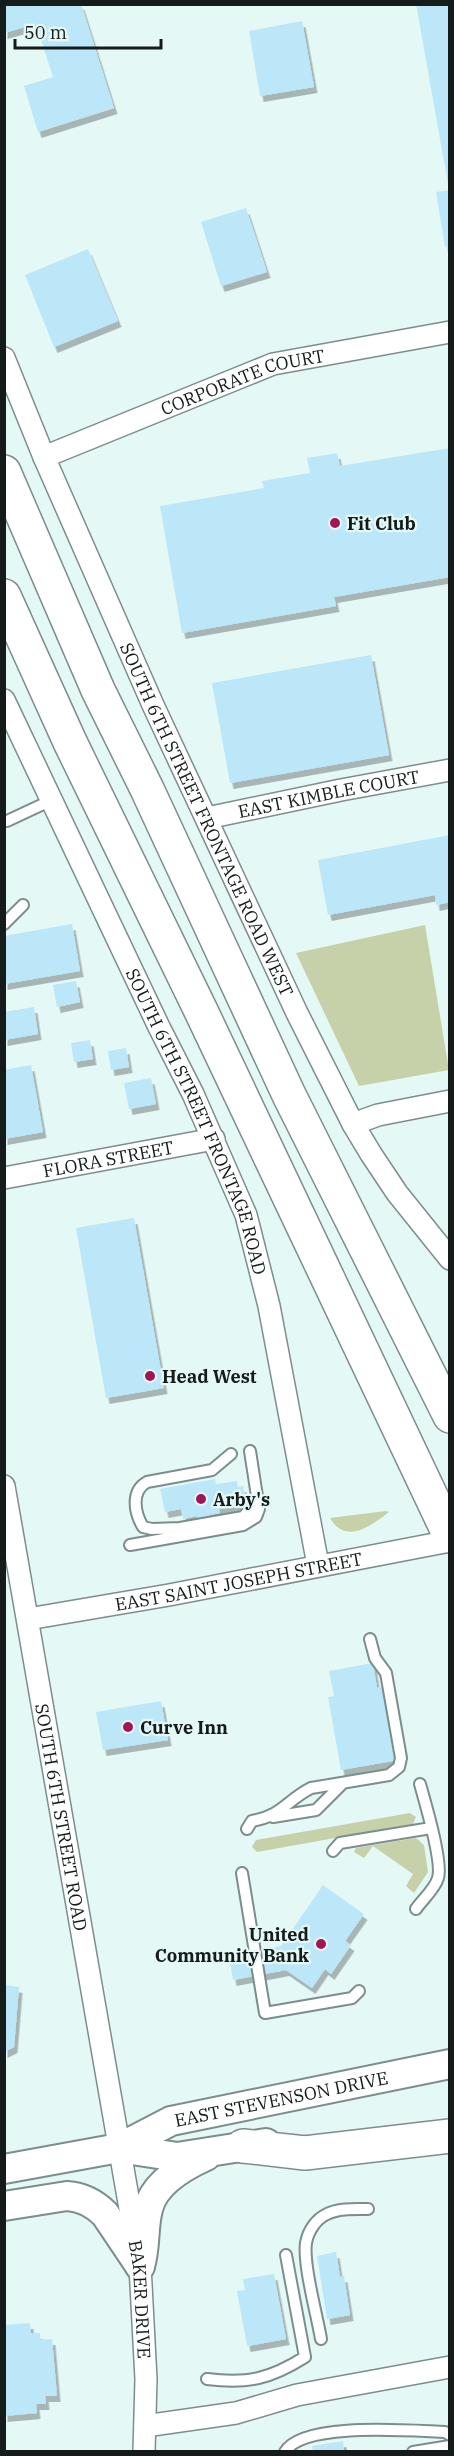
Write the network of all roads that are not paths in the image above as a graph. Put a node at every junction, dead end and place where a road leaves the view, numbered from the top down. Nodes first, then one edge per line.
1 (450, 332) edge
2 (4, 358) edge
3 (44, 457) junction
4 (4, 472) edge
5 (4, 596) edge
6 (4, 700) edge
7 (450, 770) edge
8 (52, 800) junction
9 (207, 819) junction
10 (6, 821) dead end
11 (23, 905) dead end
12 (4, 924) edge
13 (450, 1101) edge
14 (353, 1124) junction
15 (214, 1139) junction
16 (4, 1178) edge
17 (450, 1259) edge
18 (450, 1416) edge
19 (250, 1450) dead end
20 (231, 1454) dead end
21 (4, 1486) edge
22 (259, 1500) junction
23 (450, 1536) edge
24 (450, 1541) edge
25 (130, 1545) dead end
26 (318, 1565) junction
27 (28, 1619) junction
28 (370, 1639) dead end
29 (343, 1783) junction
30 (420, 1784) dead end
31 (269, 1818) junction
32 (431, 1828) junction
33 (247, 1829) dead end
34 (333, 1851) dead end
35 (242, 1873) dead end
36 (416, 1909) dead end
37 (359, 1991) dead end
38 (450, 2064) edge
39 (450, 2120) edge
40 (450, 2136) edge
41 (232, 2147) junction
42 (119, 2148) junction
43 (4, 2169) edge
44 (4, 2206) edge
45 (368, 2209) dead end
46 (286, 2255) dead end
47 (140, 2266) junction
48 (321, 2339) dead end
49 (450, 2367) edge
50 (207, 2379) dead end
51 (145, 2426) junction
52 (450, 2435) edge
53 (450, 2446) edge
54 (144, 2451) edge
55 (285, 2451) edge
56 (413, 2451) edge

1 - 3 street, CORPORATE COURT
2 - 3 street, SOUTH 6TH STREET FRONTAGE ROAD WEST
3 - 9 street, SOUTH 6TH STREET FRONTAGE ROAD WEST
4 - 18 main road
5 - 23 main road
6 - 8 street, SOUTH 6TH STREET FRONTAGE ROAD
7 - 9 street, EAST KIMBLE COURT
8 - 10 lane
8 - 15 street, SOUTH 6TH STREET FRONTAGE ROAD
9 - 14 street, SOUTH 6TH STREET FRONTAGE ROAD WEST
11 - 12 lane
13 - 14 street
14 - 17 street, SOUTH 6TH STREET FRONTAGE ROAD WEST
15 - 16 street, FLORA STREET
15 - 26 street, SOUTH 6TH STREET FRONTAGE ROAD
19 - 22 lane
20 - 22 lane
21 - 27 street, SOUTH 6TH STREET ROAD
22 - 25 lane
24 - 26 street, EAST SAINT JOSEPH STREET
26 - 27 street, EAST SAINT JOSEPH STREET
27 - 42 street, SOUTH 6TH STREET ROAD
28 - 29 lane
29 - 31 lane
29 - 31 lane
30 - 32 lane
31 - 33 lane
32 - 34 lane
32 - 36 lane
35 - 37 lane
38 - 42 main road, EAST STEVENSON DRIVE
39 - 41 main road, EAST STEVENSON DRIVE
40 - 41 main road
41 - 42 main road, EAST STEVENSON DRIVE
41 - 47 main road
42 - 43 main road, EAST STEVENSON DRIVE
42 - 47 street, BAKER DRIVE
44 - 47 main road
45 - 48 lane
46 - 50 lane
47 - 51 street, BAKER DRIVE
49 - 51 street
51 - 54 street, BAKER DRIVE
52 - 55 lane
53 - 56 lane

